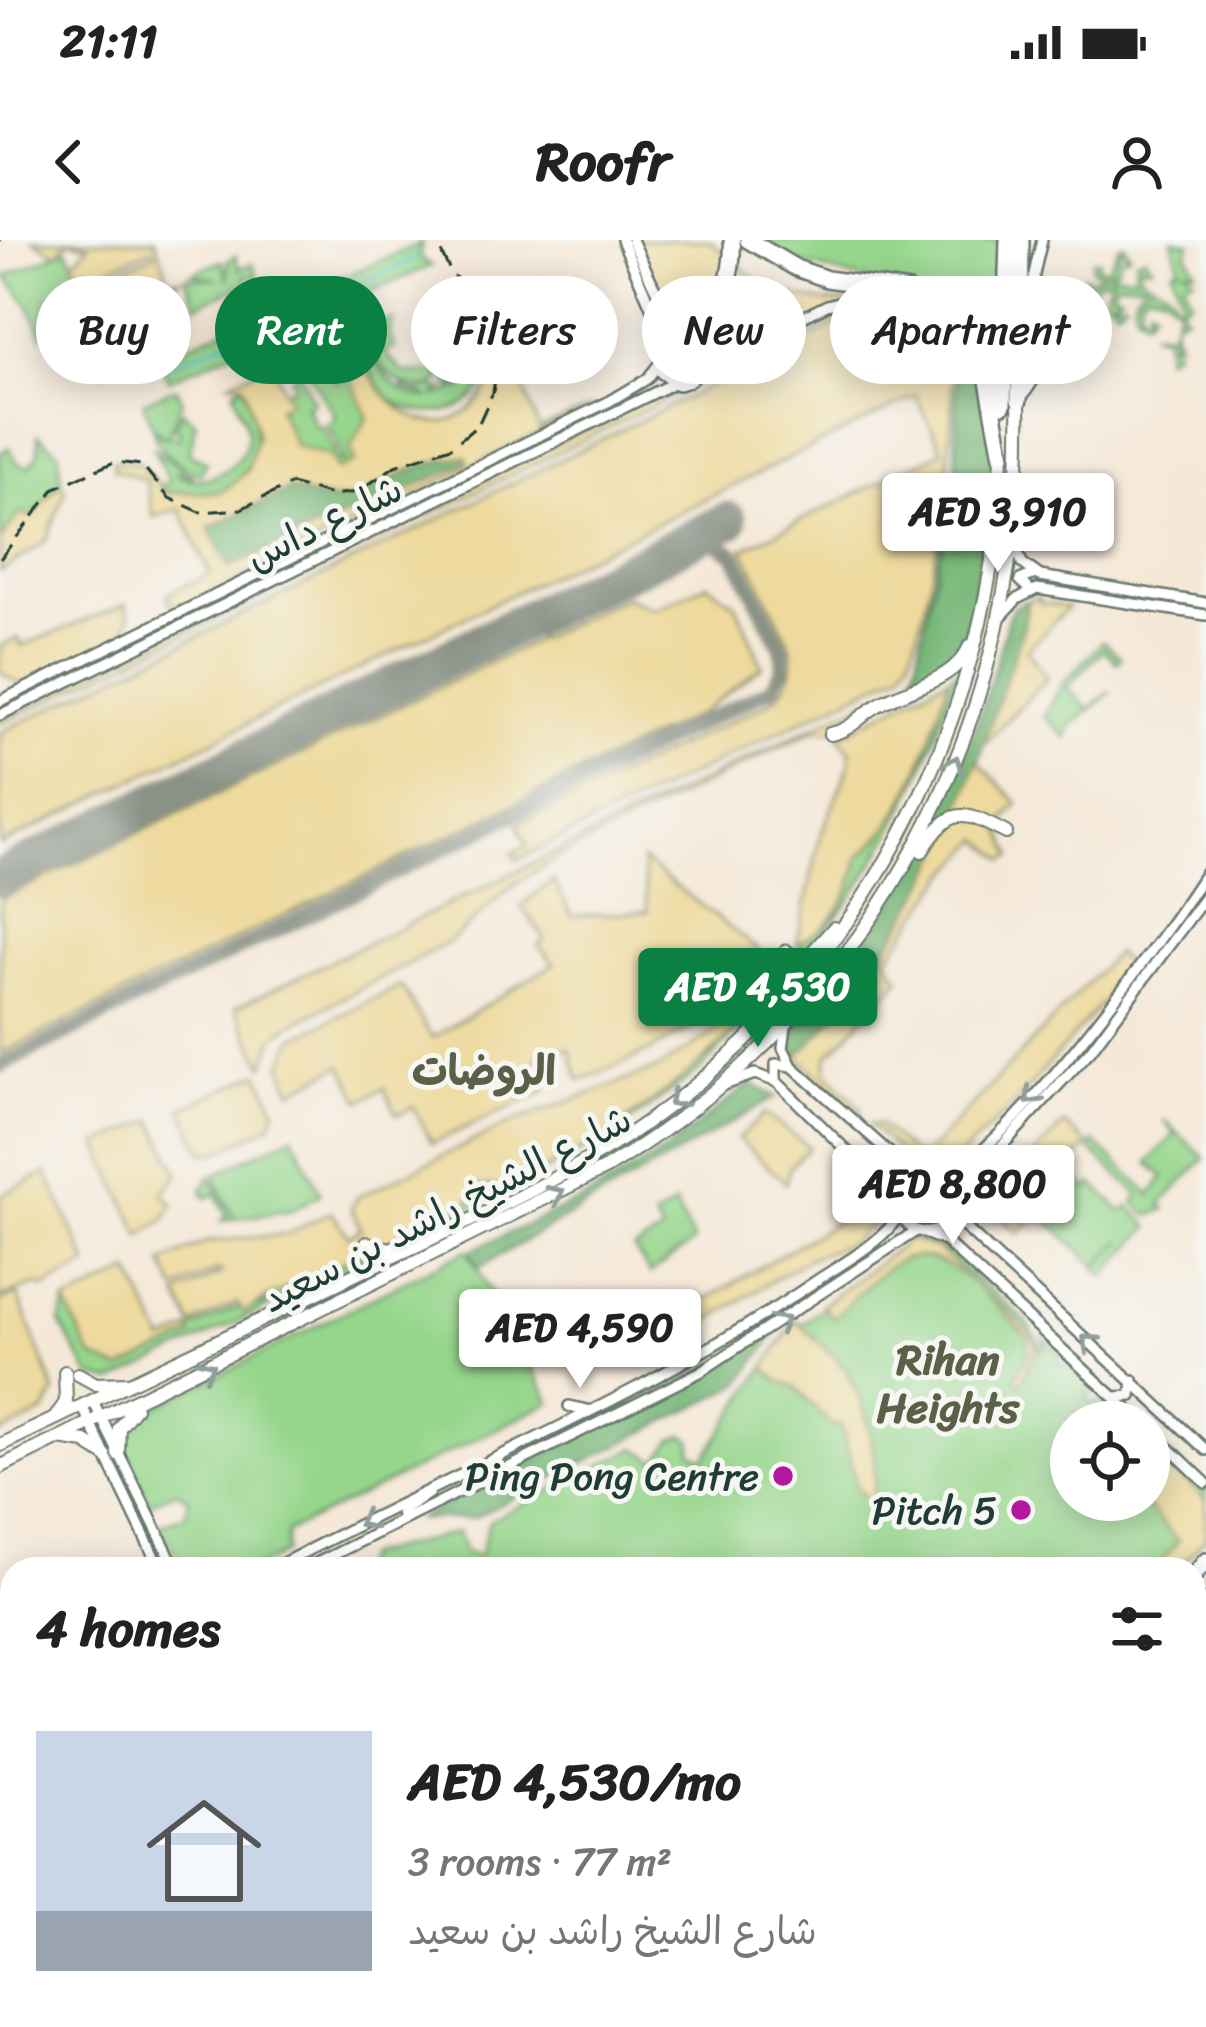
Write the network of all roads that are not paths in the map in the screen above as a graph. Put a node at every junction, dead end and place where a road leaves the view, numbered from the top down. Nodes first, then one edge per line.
1 (622, 240) edge
2 (632, 240) edge
3 (731, 240) edge
4 (748, 240) edge
5 (1008, 240) edge
6 (1021, 240) edge
7 (1041, 240) edge
8 (1007, 266) junction
9 (648, 276) edge
10 (725, 276) edge
11 (835, 276) edge
12 (1010, 276) edge
13 (1021, 276) edge
14 (1032, 276) edge
15 (1037, 276) edge
16 (642, 286) edge
17 (642, 382) edge
18 (672, 384) edge
19 (988, 384) edge
20 (1019, 384) edge
21 (1029, 384) edge
22 (1019, 400) junction
23 (1002, 456) junction
24 (1012, 534) junction
25 (1035, 574) junction
26 (989, 587) junction
27 (1031, 591) junction
28 (1206, 603) edge
29 (1206, 615) edge
30 (999, 619) junction
31 (0, 701) edge
32 (0, 715) edge
33 (830, 734) dead end
34 (1006, 833) dead end
35 (1206, 872) edge
36 (875, 882) junction
37 (895, 884) junction
38 (1206, 896) edge
39 (786, 1027) junction
40 (725, 1060) junction
41 (792, 1066) junction
42 (777, 1082) junction
43 (724, 1085) junction
44 (920, 1180) junction
45 (935, 1181) junction
46 (952, 1203) junction
47 (900, 1208) junction
48 (466, 1221) junction
49 (921, 1232) junction
50 (367, 1244) dead end
51 (1133, 1380) junction
52 (135, 1383) junction
53 (1115, 1397) junction
54 (145, 1399) junction
55 (1119, 1401) edge
56 (88, 1406) junction
57 (569, 1406) dead end
58 (591, 1411) junction
59 (557, 1412) dead end
60 (51, 1421) junction
61 (96, 1422) junction
62 (549, 1432) junction
63 (58, 1438) junction
64 (0, 1445) edge
65 (1170, 1450) edge
66 (1206, 1450) edge
67 (111, 1455) junction
68 (0, 1467) edge
69 (1206, 1483) edge
70 (432, 1489) junction
71 (403, 1520) junction
72 (155, 1557) edge
73 (169, 1557) edge
74 (296, 1557) edge
75 (329, 1557) edge

1 - 16 street
2 - 9 street
3 - 10 highway
4 - 11 highway
5 - 8 highway, شارع الشيخ راشد بن سعيد
6 - 13 highway, شارع الشيخ راشد بن سعيد
7 - 14 street
7 - 15 street
8 - 12 highway
8 - 23 highway, شارع الشيخ راشد بن سعيد
17 - 31 street, شارع داس
18 - 32 street, شارع داس
19 - 23 highway
20 - 22 highway, شارع الشيخ راشد بن سعيد
21 - 22 highway
22 - 24 main road, شارع الشيخ راشد بن سعيد
23 - 26 main road, شارع الشيخ راشد بن سعيد
24 - 25 street
24 - 30 main road, شارع الشيخ راشد بن سعيد
25 - 27 street
25 - 28 street
26 - 33 main road
26 - 36 main road, شارع الشيخ راشد بن سعيد
27 - 29 street
27 - 30 street
37 -> 30 main road, شارع الشيخ راشد بن سعيد
34 - 37 main road
35 -> 45 street
36 - 40 main road, شارع الشيخ راشد بن سعيد
36 - 40 main road
37 - 39 main road, شارع الشيخ راشد بن سعيد
38 - 46 street
39 - 41 street
39 - 43 main road, شارع الشيخ راشد بن سعيد
40 -> 48 main road, شارع الشيخ راشد بن سعيد
41 - 42 street
41 - 44 street
42 - 43 street
42 - 47 street
54 -> 43 main road, شارع الشيخ راشد بن سعيد
44 - 45 street
44 - 47 street
45 - 46 street
46 - 49 street
51 -> 46 street
47 - 49 street
47 - 58 street
48 - 50 main road
48 - 52 main road, شارع الشيخ راشد بن سعيد
49 - 53 street
71 -> 49 street
51 - 53 street
51 - 66 street
52 - 56 main road, شارع الشيخ راشد بن سعيد
52 - 60 main road
53 - 55 street
54 - 61 main road, شارع الشيخ راشد بن سعيد
54 - 67 main road
56 - 60 main road, شارع الشيخ راشد بن سعيد
56 - 61 street
57 - 58 street
58 - 62 street
59 - 62 street
60 - 64 main road, شارع الشيخ راشد بن سعيد
61 - 63 main road, شارع الشيخ راشد بن سعيد
61 - 67 street
62 - 70 street
63 - 67 main road
63 - 68 main road, شارع الشيخ راشد بن سعيد
65 - 69 street
67 - 72 street
67 - 73 street
70 - 71 street
70 -> 74 street
71 - 75 street

